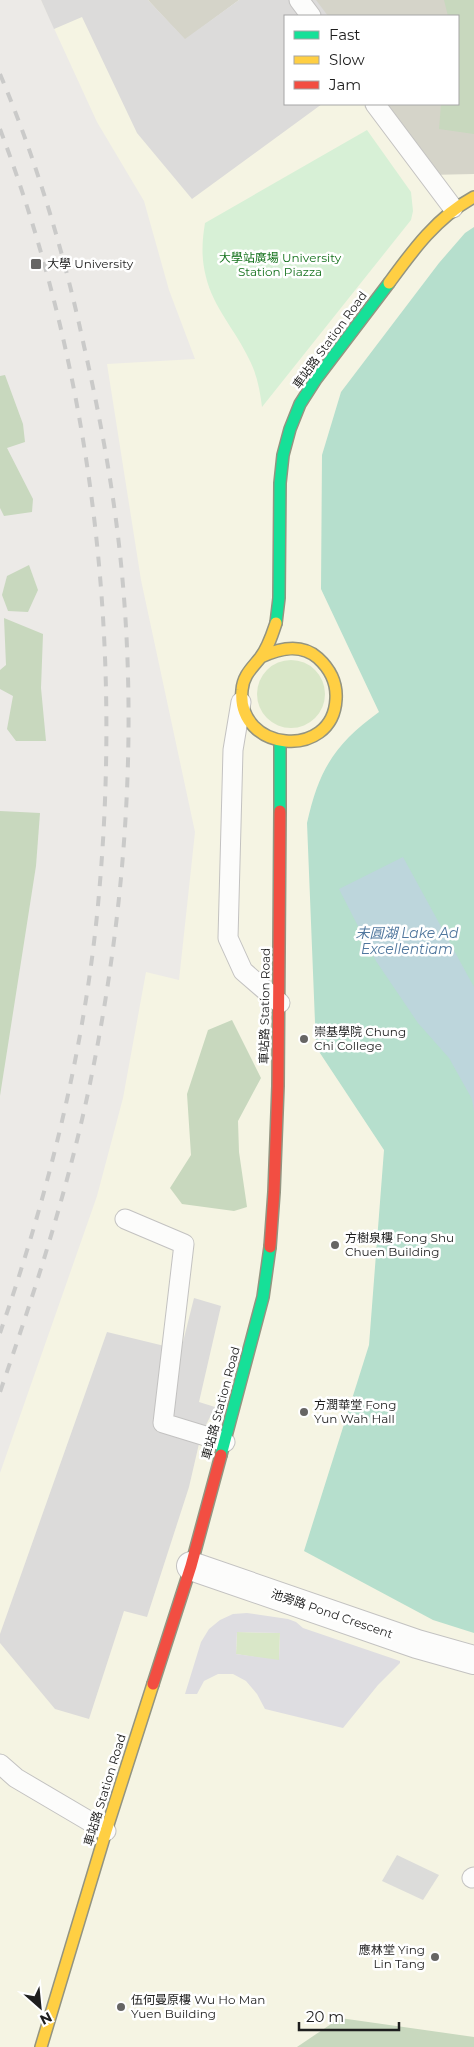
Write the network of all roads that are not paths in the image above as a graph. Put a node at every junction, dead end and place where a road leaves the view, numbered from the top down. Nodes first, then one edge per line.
1 (298, 0) edge
2 (310, 15) edge
3 (377, 105) edge
4 (474, 198) edge
5 (453, 208) junction
6 (261, 657) junction
7 (242, 699) junction
8 (280, 742) junction
9 (280, 1003) junction
10 (125, 1219) dead end
11 (225, 1442) junction
12 (190, 1566) junction
13 (470, 1664) edge
14 (0, 1764) edge
15 (106, 1831) junction
16 (41, 2047) edge

1 - 2 lane
3 - 5 lane
4 - 5 street
5 - 6 street, 車站路 Station Road
6 - 7 street, 車站路 Station Road
6 - 8 street
7 - 8 street
7 - 9 lane
8 - 9 street, 車站路 Station Road
9 - 11 street, 車站路 Station Road
10 - 11 lane
11 - 12 street, 車站路 Station Road
12 - 13 street, 池旁路 Pond Crescent
12 - 15 street, 車站路 Station Road
14 - 15 lane
15 - 16 street, 車站路 Station Road

